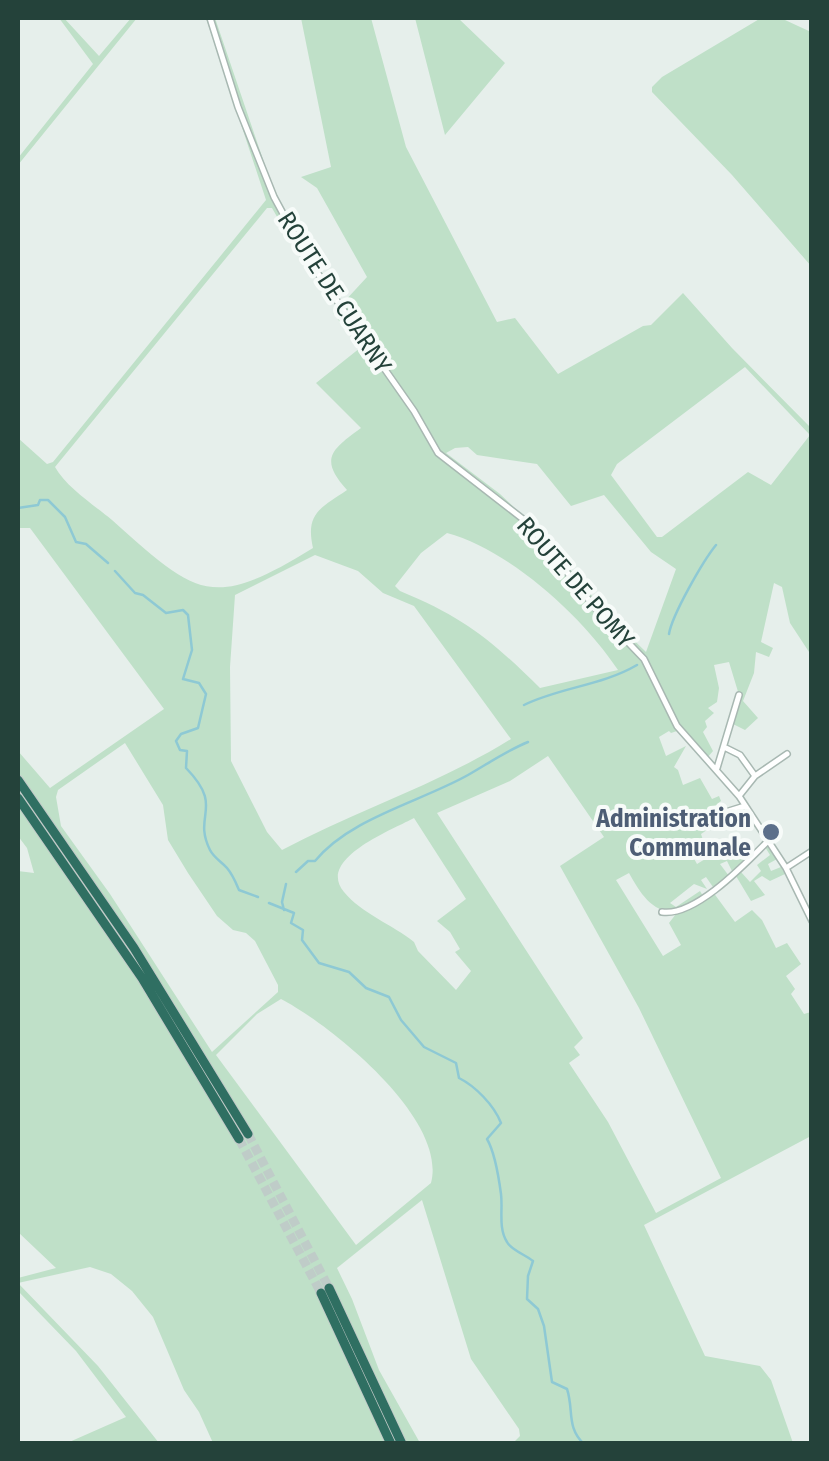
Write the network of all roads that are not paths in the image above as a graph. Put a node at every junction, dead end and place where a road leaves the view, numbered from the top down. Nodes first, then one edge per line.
1 (210, 18) edge
2 (434, 447) joint
3 (739, 695) dead end
4 (726, 748) junction
5 (787, 754) dead end
6 (718, 768) junction
7 (755, 776) junction
8 (18, 780) edge
9 (739, 796) junction
10 (18, 798) edge
11 (745, 806) junction
12 (686, 824) dead end
13 (768, 841) junction
14 (812, 851) edge
15 (786, 868) junction
16 (662, 912) dead end
17 (812, 921) edge
18 (391, 1444) edge
19 (402, 1444) edge

1 - 2 street, ROUTE DE CUARNY
2 - 6 street, ROUTE DE POMY
3 - 4 street
4 - 6 street
4 - 7 street
5 - 7 street
6 - 9 street, ROUTE DE POMY
7 - 9 street
8 - 10 highway
9 - 11 street, ROUTE DE POMY
11 - 12 street
11 - 13 street, ROUTE DE POMY
13 - 15 street, ROUTE DE POMY
13 - 16 street
14 - 15 street
15 - 17 street, ROUTE DE POMY
18 - 19 highway

